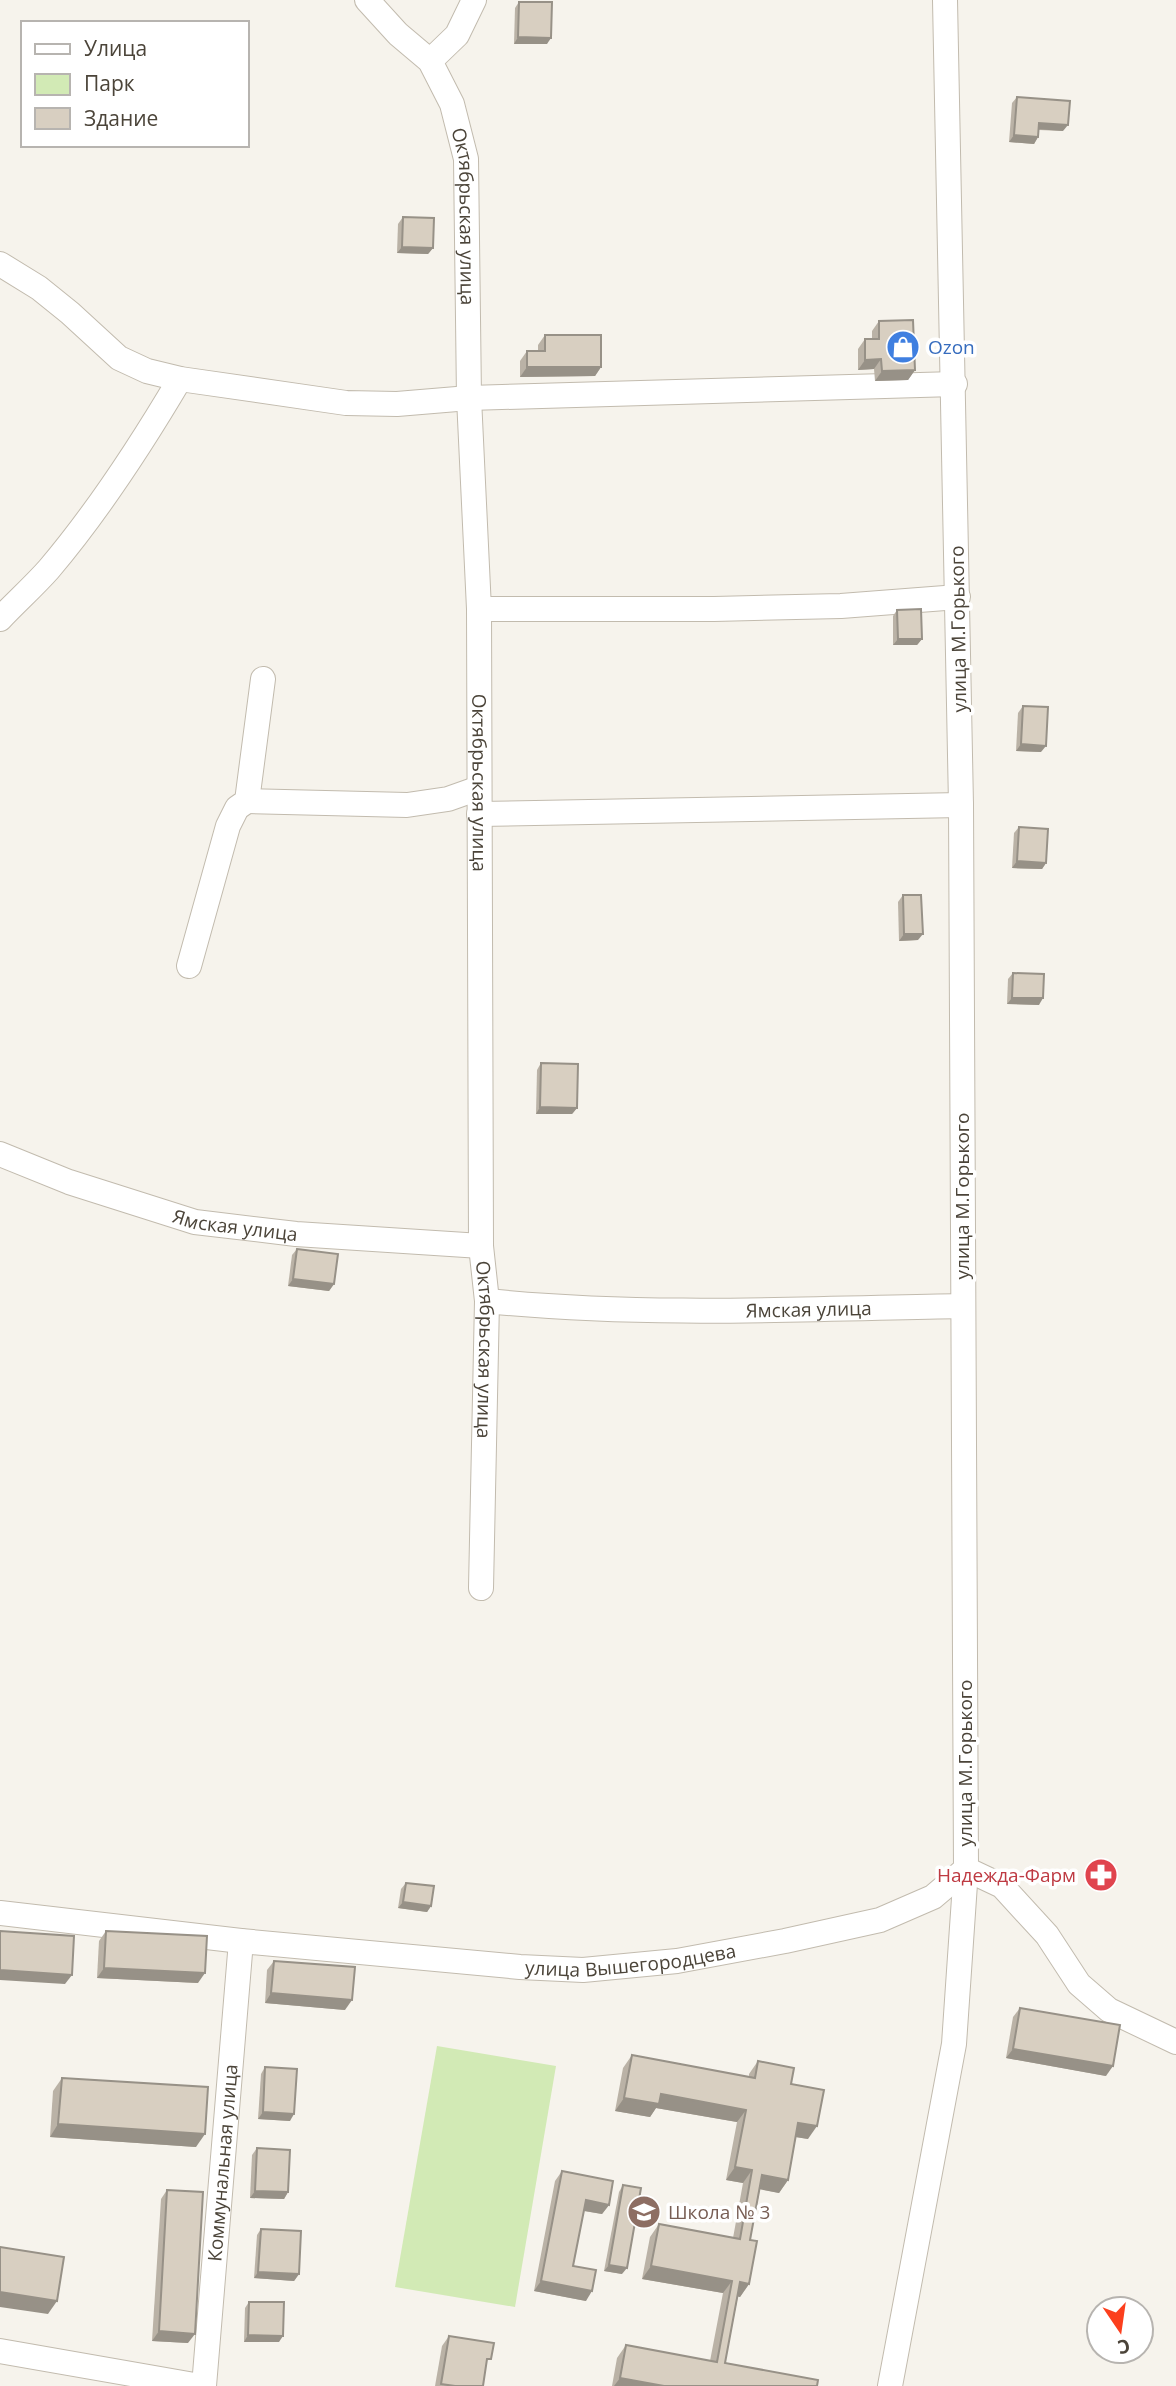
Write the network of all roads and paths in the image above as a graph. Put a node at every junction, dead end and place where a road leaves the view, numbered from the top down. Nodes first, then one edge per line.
1 (367, 0) edge
2 (474, 0) edge
3 (946, 0) edge
4 (430, 61) junction
5 (0, 264) edge
6 (180, 379) junction
7 (955, 384) junction
8 (469, 398) junction
9 (958, 597) junction
10 (479, 608) junction
11 (0, 619) edge
12 (263, 679) dead end
13 (479, 788) junction
14 (247, 800) junction
15 (961, 805) junction
16 (479, 814) junction
17 (188, 966) dead end
18 (0, 1154) edge
19 (481, 1246) junction
20 (486, 1301) junction
21 (962, 1306) junction
22 (481, 1588) dead end
23 (966, 1869) junction
24 (0, 1913) edge
25 (241, 1941) junction
26 (1176, 2042) edge
27 (0, 2351) edge
28 (202, 2386) edge
29 (890, 2386) edge

1 - 4 street
2 - 4 street
3 - 7 street, улица М.Горького
4 - 8 street, Октябрьская улица
5 - 6 street
6 - 8 street
6 - 11 street
7 - 8 street
7 - 9 street, улица М.Горького
8 - 10 street, Октябрьская улица
9 - 10 street
9 - 15 street, улица М.Горького
10 - 13 street, Октябрьская улица
12 - 14 street
13 - 14 street
13 - 16 street, Октябрьская улица
14 - 17 street
15 - 16 street
15 - 21 street, улица М.Горького
16 - 19 street, Октябрьская улица
18 - 19 street, Ямская улица
19 - 20 street, Октябрьская улица
20 - 21 street, Ямская улица
20 - 22 street, Октябрьская улица
21 - 23 street, улица М.Горького
23 - 25 street, улица Вышегородцева
23 - 26 street
23 - 29 street, улица М.Горького
24 - 25 street, улица Вышегородцева
25 - 28 street, Коммунальная улица
27 - 28 street

